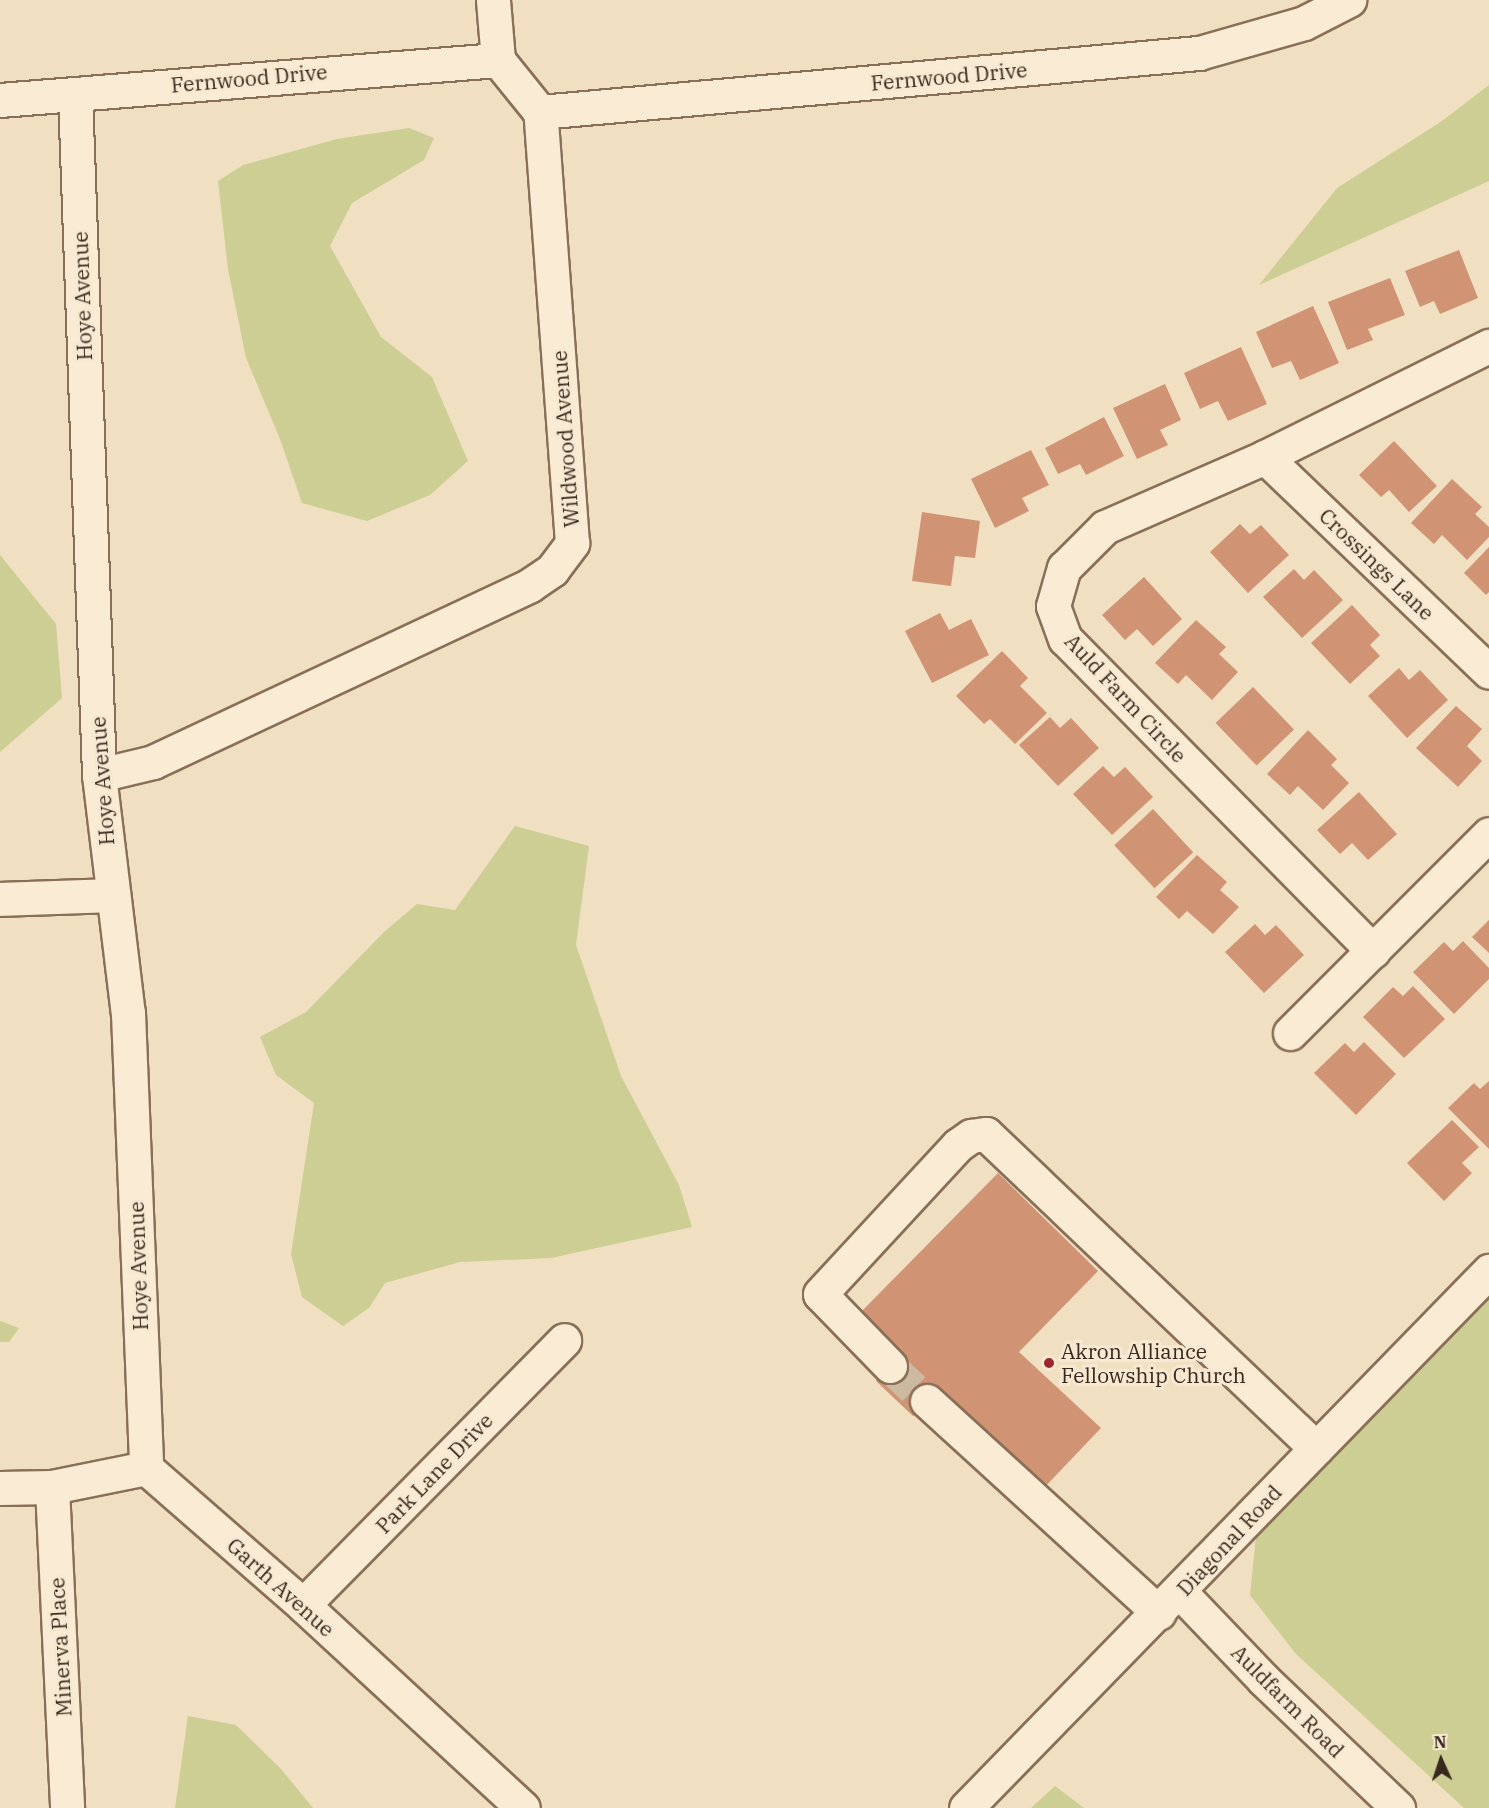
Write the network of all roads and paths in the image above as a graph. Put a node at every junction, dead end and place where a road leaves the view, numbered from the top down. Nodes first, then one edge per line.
1 (493, 0) edge
2 (1349, 0) edge
3 (498, 60) junction
4 (75, 94) junction
5 (0, 100) edge
6 (540, 112) junction
7 (1489, 346) edge
8 (1265, 457) junction
9 (1489, 672) edge
10 (99, 775) junction
11 (1489, 834) edge
12 (112, 895) junction
13 (0, 899) edge
14 (1373, 951) junction
15 (1290, 1033) dead end
16 (1489, 1270) edge
17 (564, 1340) dead end
18 (890, 1366) tunnel mouth
19 (927, 1401) tunnel mouth
20 (1316, 1449) junction
21 (146, 1468) junction
22 (52, 1487) junction
23 (0, 1488) edge
24 (1170, 1602) junction
25 (303, 1605) junction
26 (67, 1808) edge
27 (523, 1808) edge
28 (966, 1808) edge
29 (1398, 1808) edge

1 - 3 street
2 - 6 street, Fernwood Drive
3 - 4 street, Fernwood Drive
3 - 6 street
4 - 5 street, Fernwood Drive
4 - 10 street, Hoye Avenue
6 - 10 street, Wildwood Avenue
7 - 8 street, Auld Farm Circle
8 - 9 street, Crossings Lane
8 - 14 street, Auld Farm Circle
10 - 12 street, Hoye Avenue
11 - 14 street
12 - 13 street
12 - 21 street, Hoye Avenue
14 - 15 street
16 - 20 street, Diagonal Road
17 - 25 street, Park Lane Drive
18 - 20 street
19 - 24 street, Auldfarm Road
20 - 24 street, Diagonal Road
21 - 22 street
21 - 25 street, Garth Avenue
22 - 23 street
22 - 26 street, Minerva Place
24 - 28 street, Diagonal Road
24 - 29 street, Auldfarm Road
25 - 27 street, Garth Avenue

